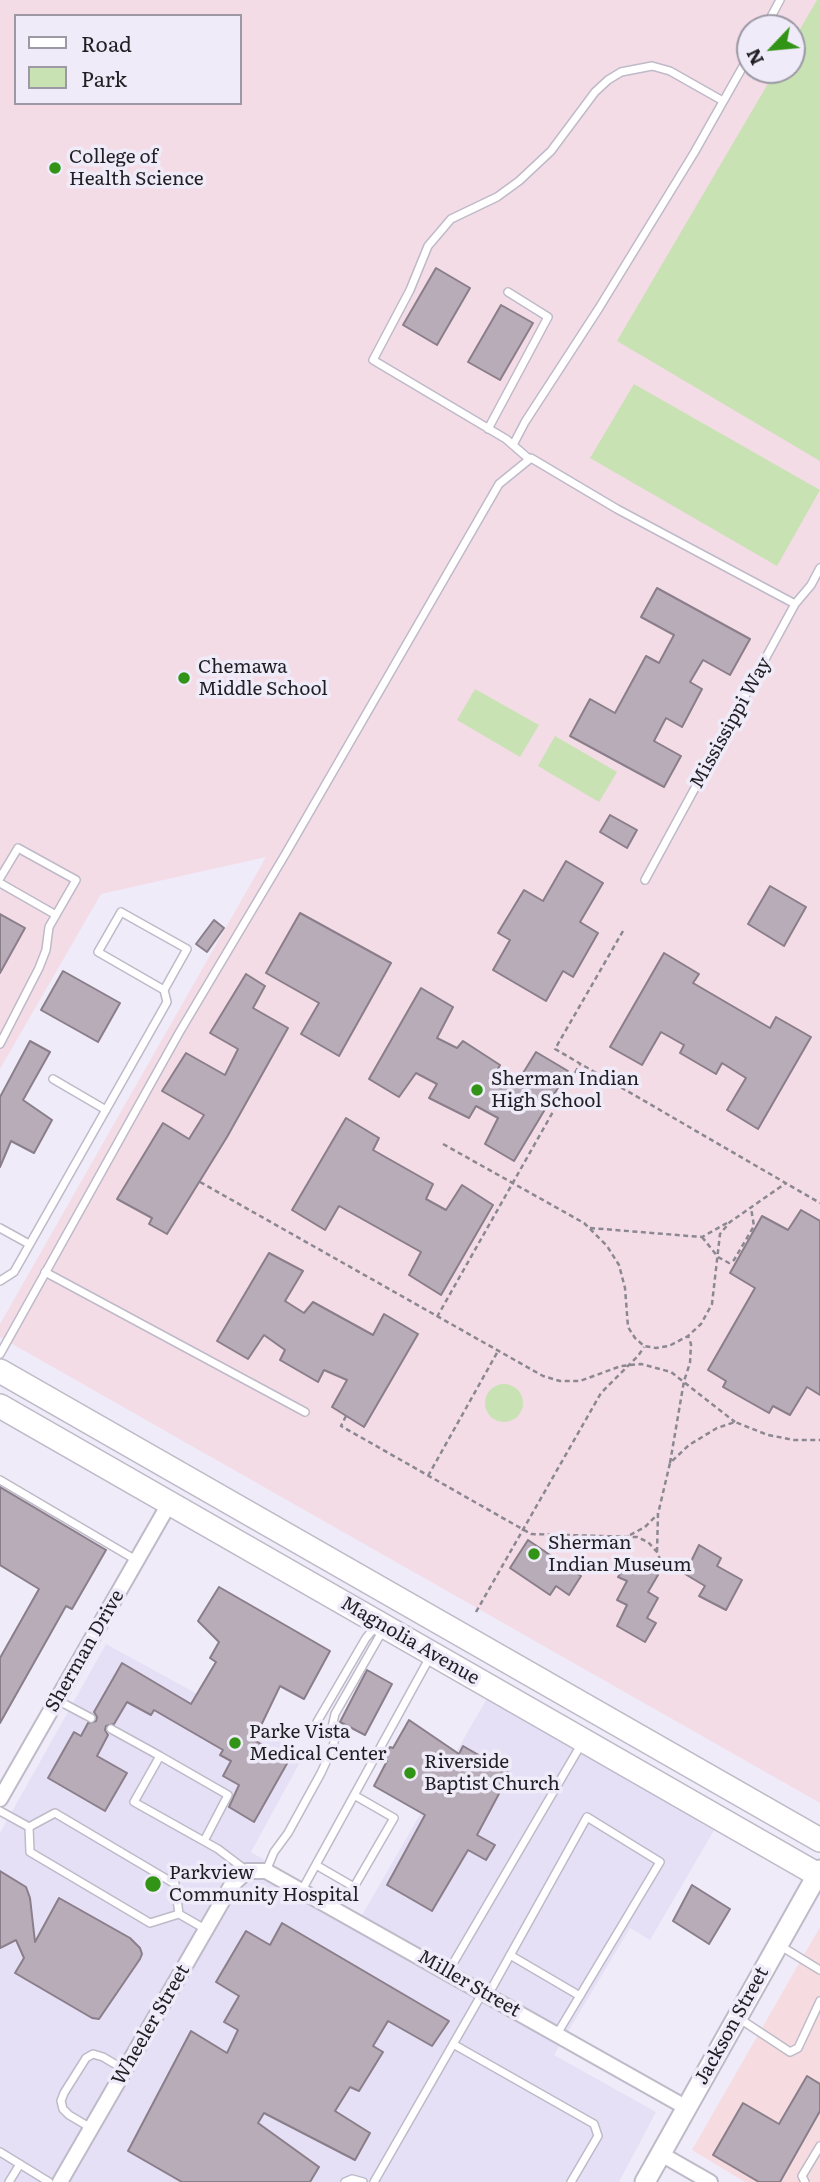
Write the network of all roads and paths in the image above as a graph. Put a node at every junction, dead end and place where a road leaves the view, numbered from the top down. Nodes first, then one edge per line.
1 (736, 78) edge
2 (723, 101) junction
3 (508, 292) dead end
4 (488, 429) junction
5 (513, 445) junction
6 (529, 459) junction
7 (820, 568) edge
8 (795, 604) junction
9 (0, 880) edge
10 (646, 880) dead end
11 (56, 915) junction
12 (623, 931) dead end
13 (164, 990) junction
14 (0, 1044) edge
15 (580, 1063) junction
16 (53, 1079) dead end
17 (106, 1110) junction
18 (443, 1144) dead end
19 (200, 1182) dead end
20 (512, 1183) junction
21 (786, 1184) junction
22 (820, 1203) edge
23 (750, 1207) junction
24 (730, 1222) junction
25 (0, 1228) edge
26 (588, 1228) junction
27 (702, 1237) junction
28 (29, 1244) junction
29 (718, 1257) junction
30 (45, 1272) junction
31 (0, 1281) edge
32 (436, 1317) junction
33 (688, 1336) junction
34 (645, 1346) junction
35 (498, 1351) junction
36 (0, 1353) edge
37 (627, 1365) junction
38 (0, 1371) edge
39 (684, 1381) junction
40 (0, 1406) edge
41 (305, 1412) dead end
42 (346, 1416) dead end
43 (734, 1422) junction
44 (820, 1440) edge
45 (670, 1463) junction
46 (428, 1476) junction
47 (0, 1480) edge
48 (169, 1504) junction
49 (658, 1514) junction
50 (525, 1530) junction
51 (627, 1536) junction
52 (657, 1552) junction
53 (137, 1560) junction
54 (665, 1571) dead end
55 (394, 1598) junction
56 (476, 1612) dead end
57 (382, 1625) junction
58 (432, 1654) junction
59 (57, 1700) junction
60 (91, 1718) dead end
61 (317, 1722) dead end
62 (111, 1729) dead end
63 (584, 1740) junction
64 (160, 1756) junction
65 (354, 1795) junction
66 (0, 1799) edge
67 (0, 1811) edge
68 (29, 1827) junction
69 (820, 1840) edge
70 (204, 1841) junction
71 (316, 1866) junction
72 (247, 1871) junction
73 (266, 1871) junction
74 (819, 1873) edge
75 (302, 1891) junction
76 (179, 1914) junction
77 (206, 1930) junction
78 (778, 1944) junction
79 (510, 1955) junction
80 (819, 1968) edge
81 (448, 1972) junction
82 (485, 1994) junction
83 (580, 1996) junction
84 (820, 2001) edge
85 (736, 2017) junction
86 (557, 2034) junction
87 (453, 2044) junction
88 (125, 2070) junction
89 (687, 2108) junction
90 (91, 2127) junction
91 (820, 2146) edge
92 (0, 2152) edge
93 (661, 2154) junction
94 (20, 2164) junction
95 (9, 2182) edge
96 (49, 2182) edge
97 (60, 2182) edge
98 (345, 2182) edge
99 (363, 2182) edge
100 (374, 2182) edge
101 (571, 2182) edge
102 (645, 2182) edge
103 (710, 2182) edge
104 (805, 2182) edge

1 - 2 lane
2 - 4 lane
2 - 5 lane
3 - 4 lane
4 - 5 lane
5 - 6 lane
6 - 8 lane
6 - 30 lane
7 - 8 lane, Mississippi Way
8 - 10 lane, Mississippi Way
9 - 11 lane
9 - 11 lane
11 - 14 lane
12 - 15 path
13 - 13 lane
13 - 17 lane
15 - 20 path
15 - 21 path
16 - 17 lane
17 - 28 lane
18 - 20 path
19 - 32 path
20 - 26 path
20 - 32 path
21 - 22 path
21 - 23 path
23 - 24 path
23 - 29 path
24 - 27 path
24 - 29 path
25 - 28 lane
26 - 27 path
26 - 34 path
27 - 29 path
28 - 31 lane
29 - 33 path
30 - 36 lane
30 - 41 lane
32 - 35 path
33 - 34 path
33 - 39 path
34 - 37 path
35 - 37 path
35 - 46 path
37 - 39 path
37 - 50 path
38 - 55 main road, Magnolia Avenue
39 - 43 path
39 - 45 path
40 - 48 main road, Magnolia Avenue
42 - 46 path
43 - 44 path
43 - 45 path
45 - 49 path
46 - 50 path
47 - 53 lane
48 - 53 street, Sherman Drive
48 - 57 main road, Magnolia Avenue
49 - 51 path
49 - 52 path
50 - 51 path
50 - 56 path
51 - 52 path
52 - 54 path
53 - 59 street, Sherman Drive
55 - 57 main road
55 - 69 main road, Magnolia Avenue
57 - 58 main road, Magnolia Avenue
57 - 61 lane
57 - 73 lane
58 - 63 main road, Magnolia Avenue
58 - 65 lane
59 - 60 lane
59 - 66 street, Sherman Drive
62 - 64 lane
63 - 74 main road, Magnolia Avenue
63 - 81 lane
64 - 70 lane
64 - 70 lane
65 - 71 lane
65 - 71 lane
67 - 68 lane
68 - 76 lane
68 - 76 lane
70 - 72 lane
71 - 75 lane
72 - 73 street, Miller Street
72 - 77 street, Wheeler Street
73 - 75 street, Miller Street
74 - 78 main road, Jackson Street
75 - 81 street, Miller Street
76 - 77 lane
77 - 88 street, Wheeler Street
78 - 80 lane
78 - 85 main road, Jackson Street
79 - 82 lane
79 - 83 lane
79 - 83 lane
81 - 82 street, Miller Street
82 - 86 street, Miller Street
82 - 87 lane
83 - 86 lane
84 - 85 lane
85 - 89 main road, Jackson Street
86 - 89 street, Miller Street
87 - 100 lane
87 - 101 lane
88 - 90 street, Wheeler Street
88 - 90 lane
89 - 93 main road, Jackson Street
90 - 97 street, Wheeler Street
91 - 104 lane
92 - 94 lane
93 - 102 main road, Jackson Street
93 - 103 street
94 - 95 lane
94 - 96 lane
98 - 99 lane

